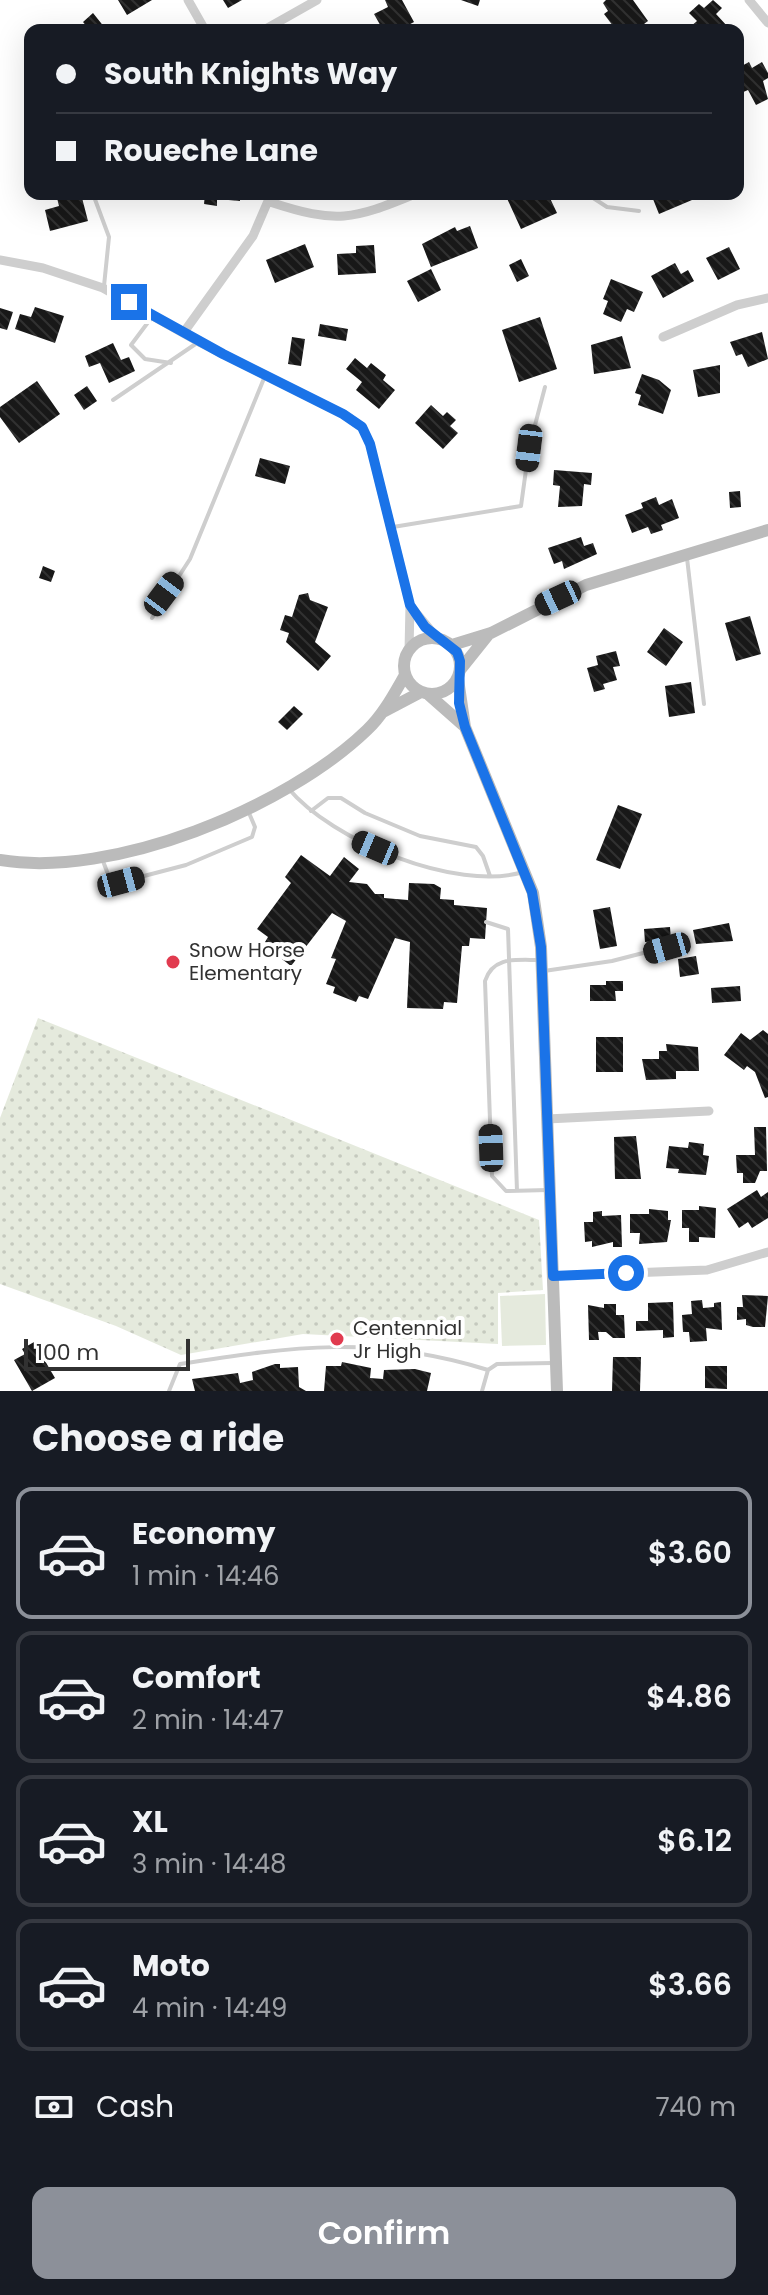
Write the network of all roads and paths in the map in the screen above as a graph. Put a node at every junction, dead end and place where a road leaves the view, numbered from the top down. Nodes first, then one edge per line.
1 (188, 0) edge
2 (317, 0) edge
3 (749, 0) edge
4 (768, 23) edge
5 (202, 24) edge
6 (275, 24) edge
7 (95, 200) edge
8 (270, 200) edge
9 (276, 200) edge
10 (398, 200) edge
11 (596, 200) edge
12 (639, 211) dead end
13 (0, 260) edge
14 (103, 288) junction
15 (768, 298) edge
16 (154, 316) junction
17 (184, 332) junction
18 (663, 337) dead end
19 (199, 342) junction
20 (171, 363) junction
21 (265, 376) junction
22 (545, 387) dead end
23 (113, 400) dead end
24 (391, 527) junction
25 (768, 530) edge
26 (687, 555) junction
27 (410, 605) junction
28 (152, 618) dead end
29 (491, 633) junction
30 (437, 638) junction
31 (452, 645) junction
32 (409, 651) junction
33 (459, 674) junction
34 (405, 675) junction
35 (425, 694) junction
36 (704, 704) dead end
37 (381, 714) junction
38 (465, 727) junction
39 (287, 786) junction
40 (247, 808) junction
41 (311, 811) junction
42 (102, 858) junction
43 (0, 860) edge
44 (524, 872) junction
45 (490, 876) junction
46 (486, 922) dead end
47 (682, 943) dead end
48 (510, 961) junction
49 (541, 966) junction
50 (709, 1111) dead end
51 (547, 1119) junction
52 (549, 1190) junction
53 (517, 1191) junction
54 (768, 1252) edge
55 (553, 1276) junction
56 (556, 1363) junction
57 (488, 1370) junction
58 (169, 1391) edge
59 (482, 1391) edge
60 (557, 1391) edge

1 - 5 street
2 - 6 street
3 - 4 street
7 - 14 lane
8 - 17 street
9 - 10 street
11 - 12 lane
13 - 14 street
14 - 16 street
15 - 18 street
16 - 17 street
16 - 20 lane
17 - 19 street
19 - 20 lane
19 - 21 street
20 - 23 lane
21 - 24 street
21 - 28 lane
22 - 24 lane
24 - 27 street
25 - 26 street
26 - 29 street
26 - 36 lane
27 - 30 street
27 - 32 street
29 - 31 street
29 - 33 street
30 - 31 street
30 - 32 street
31 - 33 street
32 - 34 street
33 - 35 street
33 - 38 street
34 - 35 street
34 - 37 street
35 - 37 street
35 - 38 street
37 - 39 street
38 - 44 street
39 - 40 street
39 - 41 lane
40 - 42 street
40 - 42 lane
41 - 45 lane
41 - 45 lane
42 - 43 street
44 - 45 lane
44 - 49 street
46 - 48 lane
47 - 49 lane
48 - 49 lane
48 - 53 lane
48 - 53 lane
49 - 51 street
50 - 51 street
51 - 52 street
52 - 53 lane
52 - 55 street
54 - 55 street
55 - 56 street
56 - 57 lane
56 - 60 street
57 - 58 lane
57 - 59 lane

